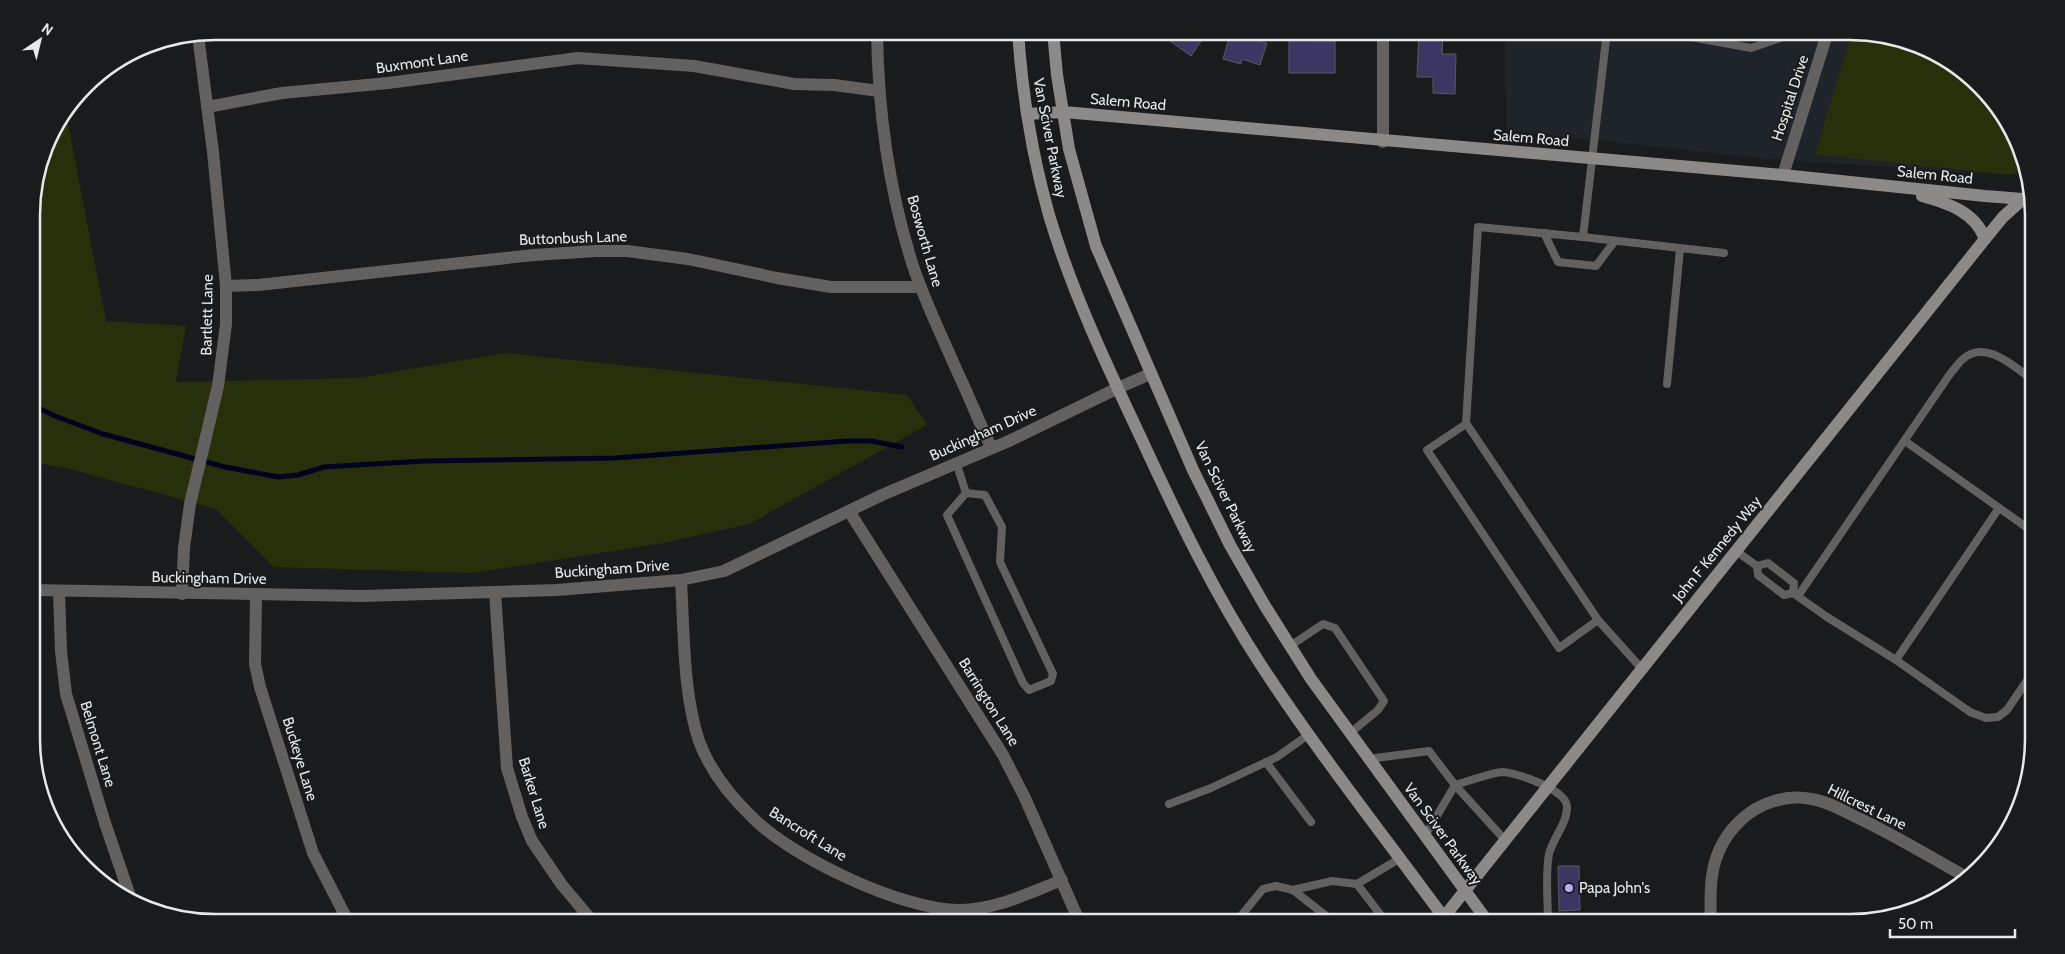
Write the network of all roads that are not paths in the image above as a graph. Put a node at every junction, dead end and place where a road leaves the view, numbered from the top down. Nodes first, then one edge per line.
1 (877, 40) edge
2 (1019, 40) edge
3 (1054, 40) edge
4 (1382, 40) edge
5 (1606, 40) edge
6 (1708, 40) edge
7 (1775, 40) edge
8 (1825, 40) edge
9 (199, 41) edge
10 (879, 91) junction
11 (207, 107) junction
12 (1064, 112) junction
13 (1027, 114) junction
14 (1383, 142) junction
15 (1592, 159) junction
16 (1783, 175) junction
17 (1884, 186) junction
18 (2024, 197) edge
19 (2024, 199) edge
20 (1544, 233) junction
21 (1583, 238) junction
22 (1985, 240) junction
23 (1614, 242) junction
24 (1680, 249) junction
25 (1724, 253) dead end
26 (226, 286) junction
27 (921, 287) junction
28 (1150, 374) junction
29 (2025, 375) edge
30 (1667, 384) dead end
31 (1118, 388) junction
32 (1466, 423) junction
33 (1905, 440) junction
34 (991, 447) junction
35 (956, 462) junction
36 (966, 493) junction
37 (1999, 508) junction
38 (849, 511) junction
39 (2025, 526) edge
40 (1736, 551) junction
41 (1757, 566) junction
42 (681, 580) junction
43 (40, 590) edge
44 (59, 590) junction
45 (495, 593) junction
46 (182, 594) junction
47 (1796, 594) junction
48 (256, 595) junction
49 (1598, 620) junction
50 (1290, 646) junction
51 (1896, 660) junction
52 (1642, 669) junction
53 (2025, 683) edge
54 (1349, 734) junction
55 (1308, 735) junction
56 (1368, 760) junction
57 (1266, 762) junction
58 (1455, 785) junction
59 (1548, 786) junction
60 (1169, 804) dead end
61 (1312, 822) dead end
62 (1425, 836) junction
63 (1505, 840) junction
64 (1400, 858) junction
65 (1961, 874) edge
66 (1062, 880) junction
67 (1357, 884) junction
68 (1293, 890) junction
69 (1465, 890) junction
70 (128, 892) edge
71 (344, 914) edge
72 (586, 914) edge
73 (1077, 914) edge
74 (1240, 914) edge
75 (1324, 914) edge
76 (1380, 914) edge
77 (1439, 914) edge
78 (1449, 914) edge
79 (1482, 914) edge
80 (1548, 914) edge
81 (1711, 914) edge

1 - 10 street, Bosworth Lane
2 - 13 street, Van Sciver Parkway
3 - 12 street, Van Sciver Parkway
4 - 14 street
5 - 15 lane
6 - 7 lane
8 - 16 street, Hospital Drive
9 - 11 street, Bartlett Lane
10 - 11 street, Buxmont Lane
10 - 27 street, Bosworth Lane
11 - 26 street, Bartlett Lane
12 - 13 street, Salem Road
12 - 14 street, Salem Road
12 - 28 street, Van Sciver Parkway
13 - 31 street, Van Sciver Parkway
14 - 15 street, Salem Road
15 - 16 street, Salem Road
15 - 21 lane
16 - 17 street, Salem Road
17 - 18 street, Salem Road
17 - 22 street
19 - 22 street, John F Kennedy Way
20 - 21 lane
20 - 23 lane
20 - 32 lane
21 - 23 lane
22 - 40 street, John F Kennedy Way
23 - 24 lane
24 - 25 lane
24 - 30 lane
26 - 27 street, Buttonbush Lane
26 - 46 street, Bartlett Lane
27 - 34 street, Bosworth Lane
28 - 31 street, Buckingham Drive
28 - 50 street, Van Sciver Parkway
29 - 33 lane
31 - 34 street, Buckingham Drive
31 - 55 street, Van Sciver Parkway
32 - 49 lane
32 - 49 lane
33 - 37 lane
33 - 47 lane
34 - 35 street, Buckingham Drive
35 - 36 lane
35 - 38 street, Buckingham Drive
36 - 36 lane
37 - 39 lane
37 - 51 lane
38 - 42 street, Buckingham Drive
38 - 66 street, Barrington Lane
40 - 41 lane
40 - 52 street, John F Kennedy Way
41 - 47 lane
41 - 47 lane
42 - 45 street, Buckingham Drive
42 - 66 street, Bancroft Lane
43 - 44 street, Buckingham Drive
44 - 46 street, Buckingham Drive
44 - 70 street, Belmont Lane
45 - 48 street, Buckingham Drive
45 - 72 street, Barker Lane
46 - 48 street, Buckingham Drive
47 - 51 lane
48 - 71 street, Buckeye Lane
49 - 52 lane
50 - 54 street, Van Sciver Parkway
50 - 54 lane
51 - 53 lane
52 - 59 street, John F Kennedy Way
54 - 56 street, Van Sciver Parkway
55 - 57 lane
55 - 64 street, Van Sciver Parkway
56 - 58 lane
56 - 62 street, Van Sciver Parkway
57 - 60 lane
57 - 61 lane
58 - 59 lane
58 - 62 lane
58 - 63 lane
59 - 63 street, John F Kennedy Way
59 - 80 lane
62 - 69 street, Van Sciver Parkway
63 - 69 street, John F Kennedy Way
64 - 67 lane
64 - 77 street, Van Sciver Parkway
65 - 81 street, Hillcrest Lane
66 - 73 street, Barrington Lane
67 - 68 lane
67 - 76 lane
68 - 74 lane
68 - 75 lane
69 - 78 street, John F Kennedy Way
69 - 79 street, Van Sciver Parkway

